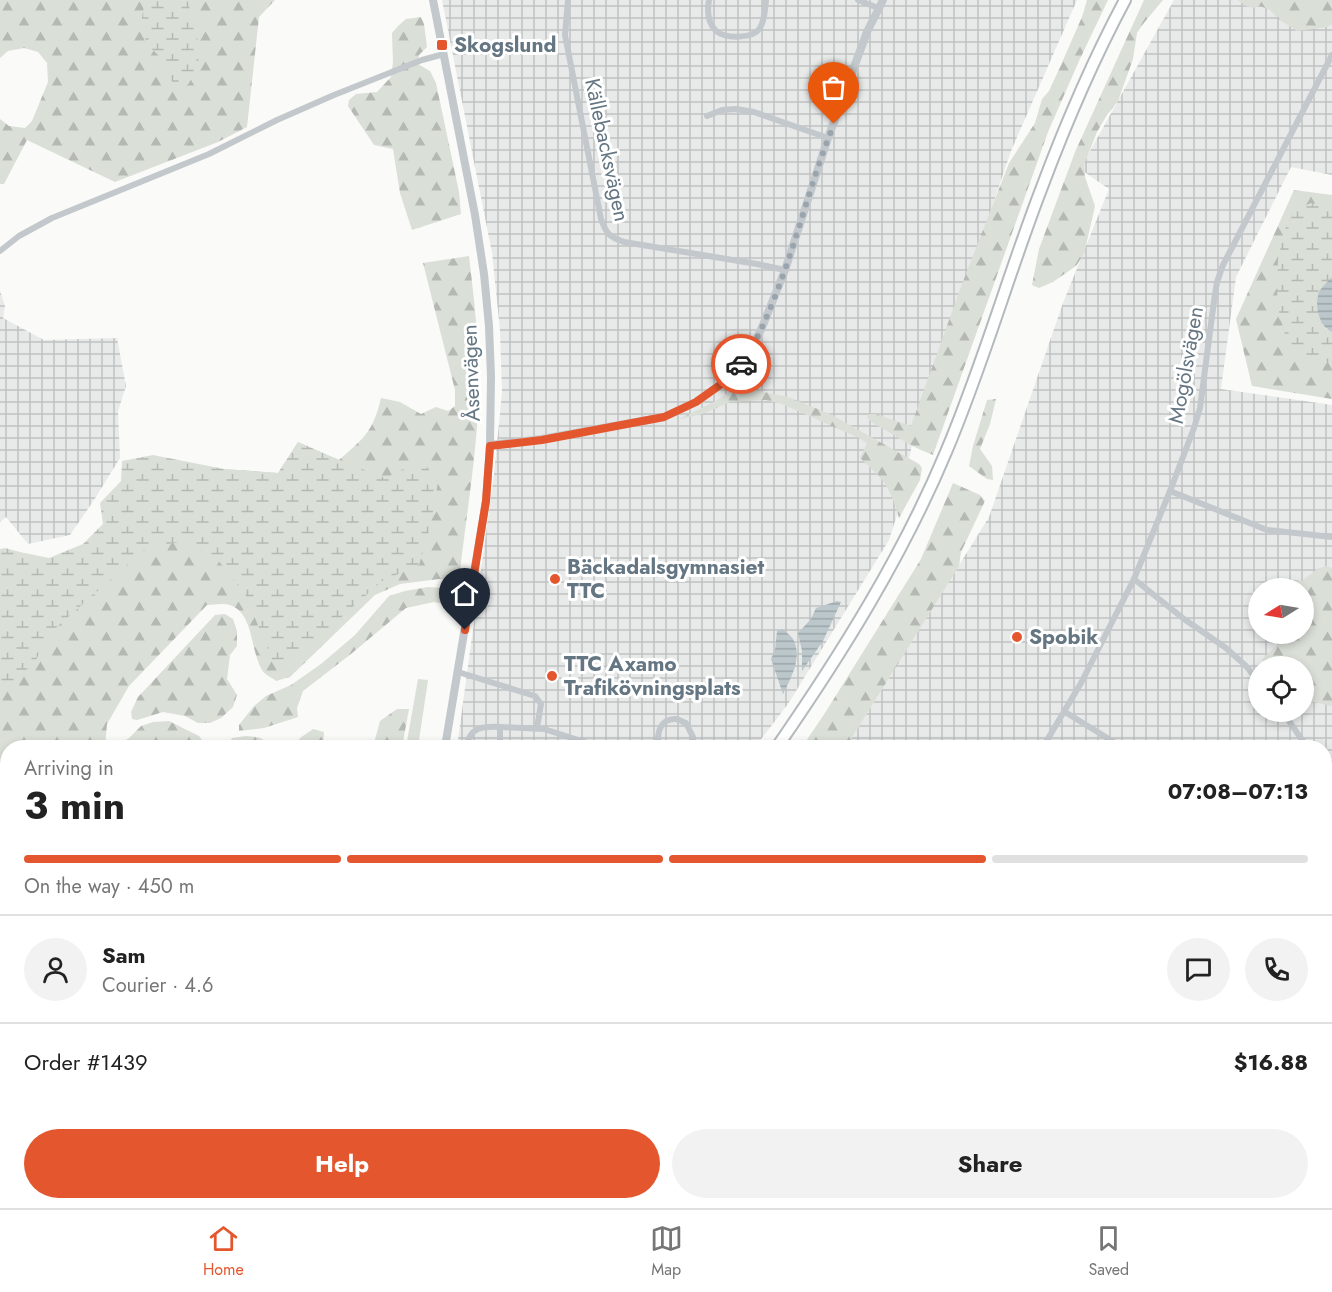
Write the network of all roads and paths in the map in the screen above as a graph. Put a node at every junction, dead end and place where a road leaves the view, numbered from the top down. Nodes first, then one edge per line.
1 (433, 0) edge
2 (568, 0) edge
3 (709, 0) edge
4 (766, 0) edge
5 (858, 0) edge
6 (883, 0) edge
7 (1125, 0) edge
8 (1132, 0) edge
9 (878, 8) junction
10 (444, 54) junction
11 (1332, 57) edge
12 (706, 116) dead end
13 (828, 138) junction
14 (0, 251) edge
15 (785, 270) junction
16 (490, 446) junction
17 (1170, 491) junction
18 (1332, 537) edge
19 (1134, 579) junction
20 (1248, 668) edge
21 (458, 672) junction
22 (1065, 712) junction
23 (1290, 722) edge
24 (500, 728) junction
25 (537, 728) junction
26 (446, 740) edge
27 (468, 740) edge
28 (500, 740) edge
29 (578, 740) edge
30 (657, 740) edge
31 (693, 740) edge
32 (782, 740) edge
33 (790, 740) edge
34 (1047, 740) edge
35 (1111, 740) edge
36 (1302, 740) edge

1 - 10 street, Åsenvägen
2 - 15 street, Källebacksvägen
3 - 4 street
5 - 9 street
6 - 9 street
7 - 32 highway
8 - 33 highway
9 - 13 street
10 - 14 street
10 - 16 street, Åsenvägen
11 - 17 street, Mogölsvägen
12 - 13 street
13 - 15 street
15 - 16 street
16 - 21 street, Åsenvägen
17 - 18 street
17 - 19 street, Mogölsvägen
19 - 20 street
19 - 22 street, Mogölsvägen
21 - 25 street
21 - 26 street, Åsenvägen
22 - 34 street, Mogölsvägen
22 - 35 street
23 - 36 street
24 - 25 street
24 - 27 street
24 - 28 street
25 - 29 street
30 - 31 street

